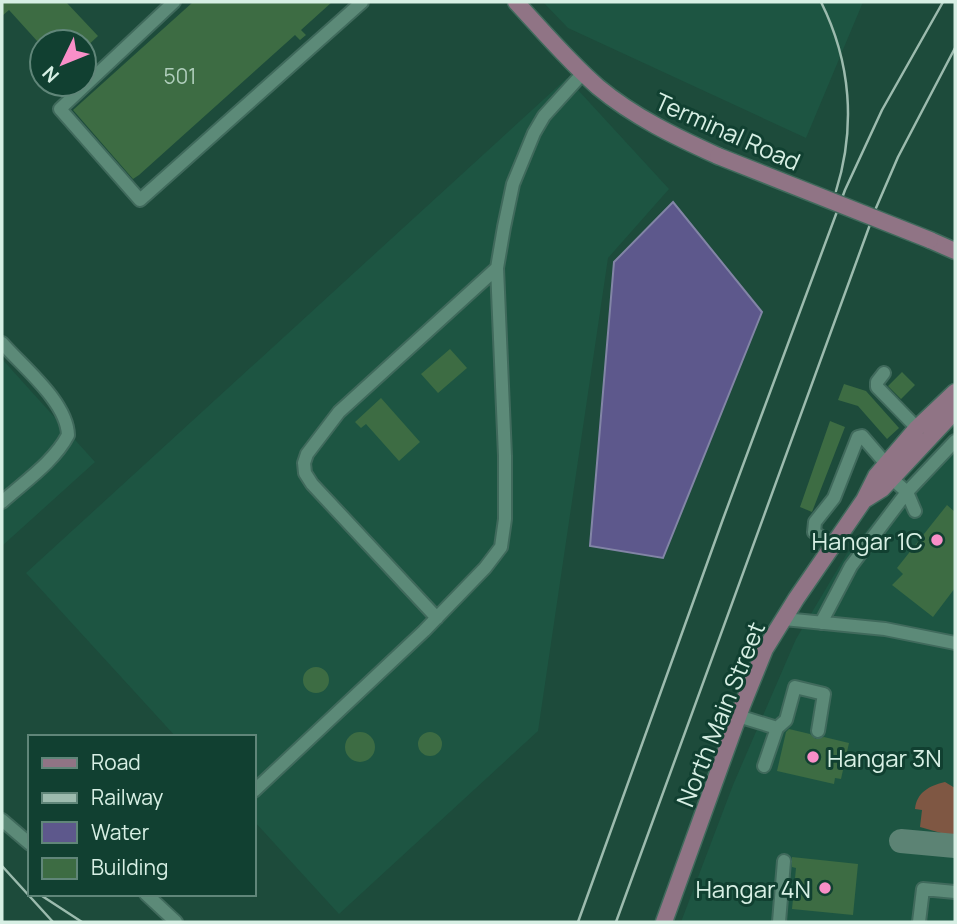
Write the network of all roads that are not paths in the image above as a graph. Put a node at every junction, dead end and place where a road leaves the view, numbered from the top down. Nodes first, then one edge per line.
1 (174, 2) edge
2 (362, 2) edge
3 (516, 2) edge
4 (583, 73) junction
5 (954, 251) edge
6 (497, 268) junction
7 (2, 343) edge
8 (884, 373) dead end
9 (955, 386) edge
10 (955, 392) edge
11 (955, 411) edge
12 (917, 428) junction
13 (955, 440) edge
14 (889, 472) junction
15 (907, 492) junction
16 (2, 502) edge
17 (915, 511) dead end
18 (832, 545) junction
19 (437, 618) junction
20 (784, 618) junction
21 (821, 622) junction
22 (955, 643) edge
23 (738, 716) junction
24 (776, 728) junction
25 (817, 731) dead end
26 (764, 766) dead end
27 (256, 789) edge
28 (2, 820) edge
29 (28, 842) edge
30 (784, 861) dead end
31 (955, 892) edge
32 (148, 896) edge
33 (176, 922) edge
34 (664, 922) edge
35 (779, 922) edge
36 (919, 922) edge

1 - 2 street
3 - 4 main road, Terminal Road
4 - 5 main road, Terminal Road, bridge
4 - 6 street
6 - 19 street
6 - 19 street
7 - 16 street
8 - 12 street
9 - 12 main road
10 - 12 main road, North Main Street
11 - 14 main road, North Main Street
12 - 14 main road, North Main Street
13 - 15 street
14 - 15 street
14 - 18 main road, North Main Street
14 - 18 street
15 - 17 street
15 - 21 street
18 - 20 main road, North Main Street
19 - 27 street
20 - 21 street
20 - 23 main road, North Main Street
21 - 22 street
23 - 24 street
23 - 34 main road, North Main Street
24 - 25 street
24 - 26 street
28 - 29 street
30 - 35 street
31 - 36 street
32 - 33 street

